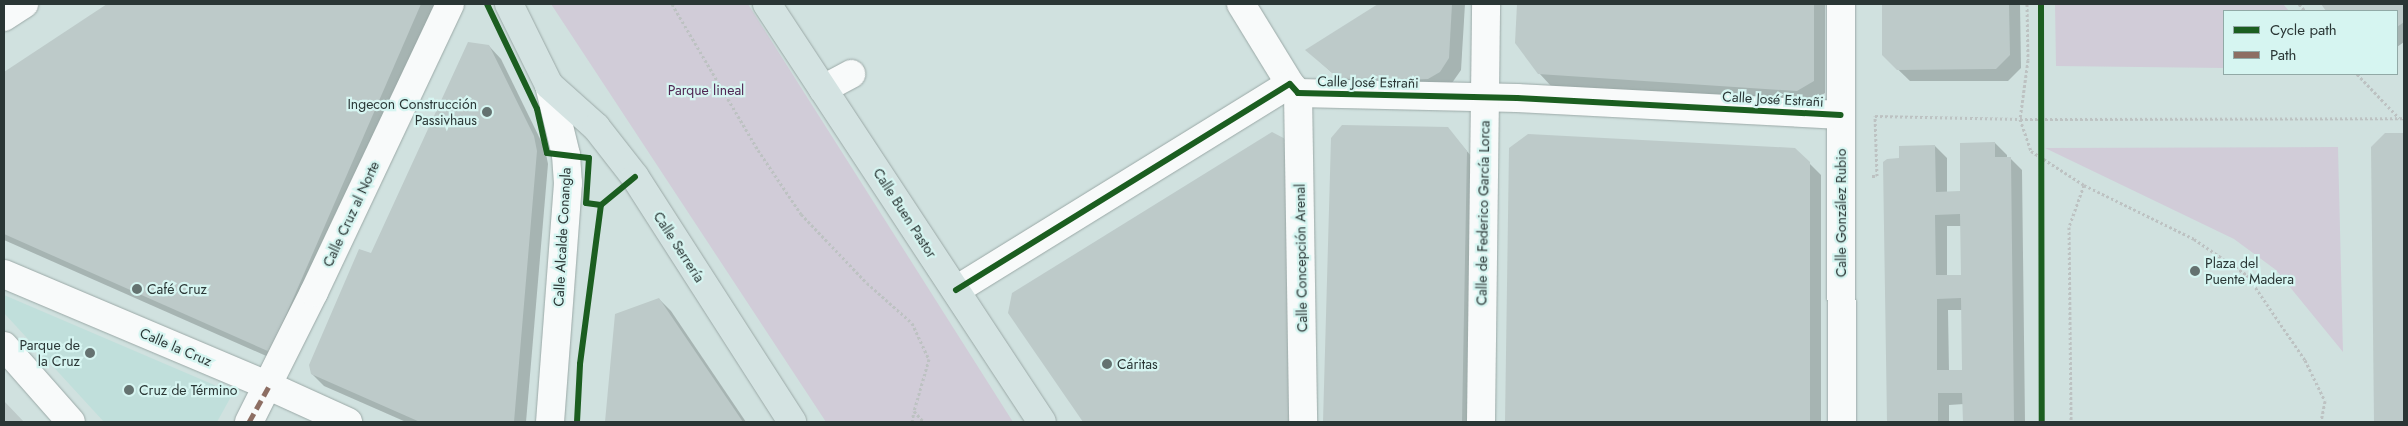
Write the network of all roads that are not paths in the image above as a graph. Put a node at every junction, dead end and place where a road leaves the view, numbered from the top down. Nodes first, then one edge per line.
1 (24, 4) edge
2 (450, 4) edge
3 (509, 4) edge
4 (767, 4) edge
5 (1241, 4) edge
6 (1486, 4) edge
7 (1841, 4) edge
8 (4, 17) edge
9 (851, 74) dead end
10 (550, 85) junction
11 (1294, 88) junction
12 (823, 89) junction
13 (1484, 97) junction
14 (1842, 116) junction
15 (4, 274) edge
16 (956, 290) junction
17 (4, 346) edge
18 (269, 386) junction
19 (71, 422) edge
20 (249, 422) edge
21 (348, 422) edge
22 (550, 422) edge
23 (792, 422) edge
24 (1042, 422) edge
25 (1303, 422) edge
26 (1481, 422) edge
27 (1842, 422) edge

1 - 8 street
2 - 18 street, Calle Cruz al Norte
3 - 10 main road, Calle Alcalde Conangla
4 - 12 main road, Calle Buen Pastor
5 - 11 street
6 - 13 street, Calle de Federico García Lorca
7 - 14 street, Calle González Rubio
9 - 12 street
10 - 22 street, Calle Alcalde Conangla
10 - 23 main road, Calle Serrería
11 - 13 street, Calle José Estrañi
11 - 16 street
11 - 25 street, Calle Concepción Arenal
12 - 16 main road, Calle Buen Pastor
13 - 14 street, Calle José Estrañi
13 - 26 street, Calle de Federico García Lorca
14 - 27 street, Calle González Rubio
15 - 18 street, Calle la Cruz
16 - 24 main road, Calle Buen Pastor
17 - 19 street
18 - 20 street, Calle Cruz al Norte
18 - 21 street, Calle la Cruz

